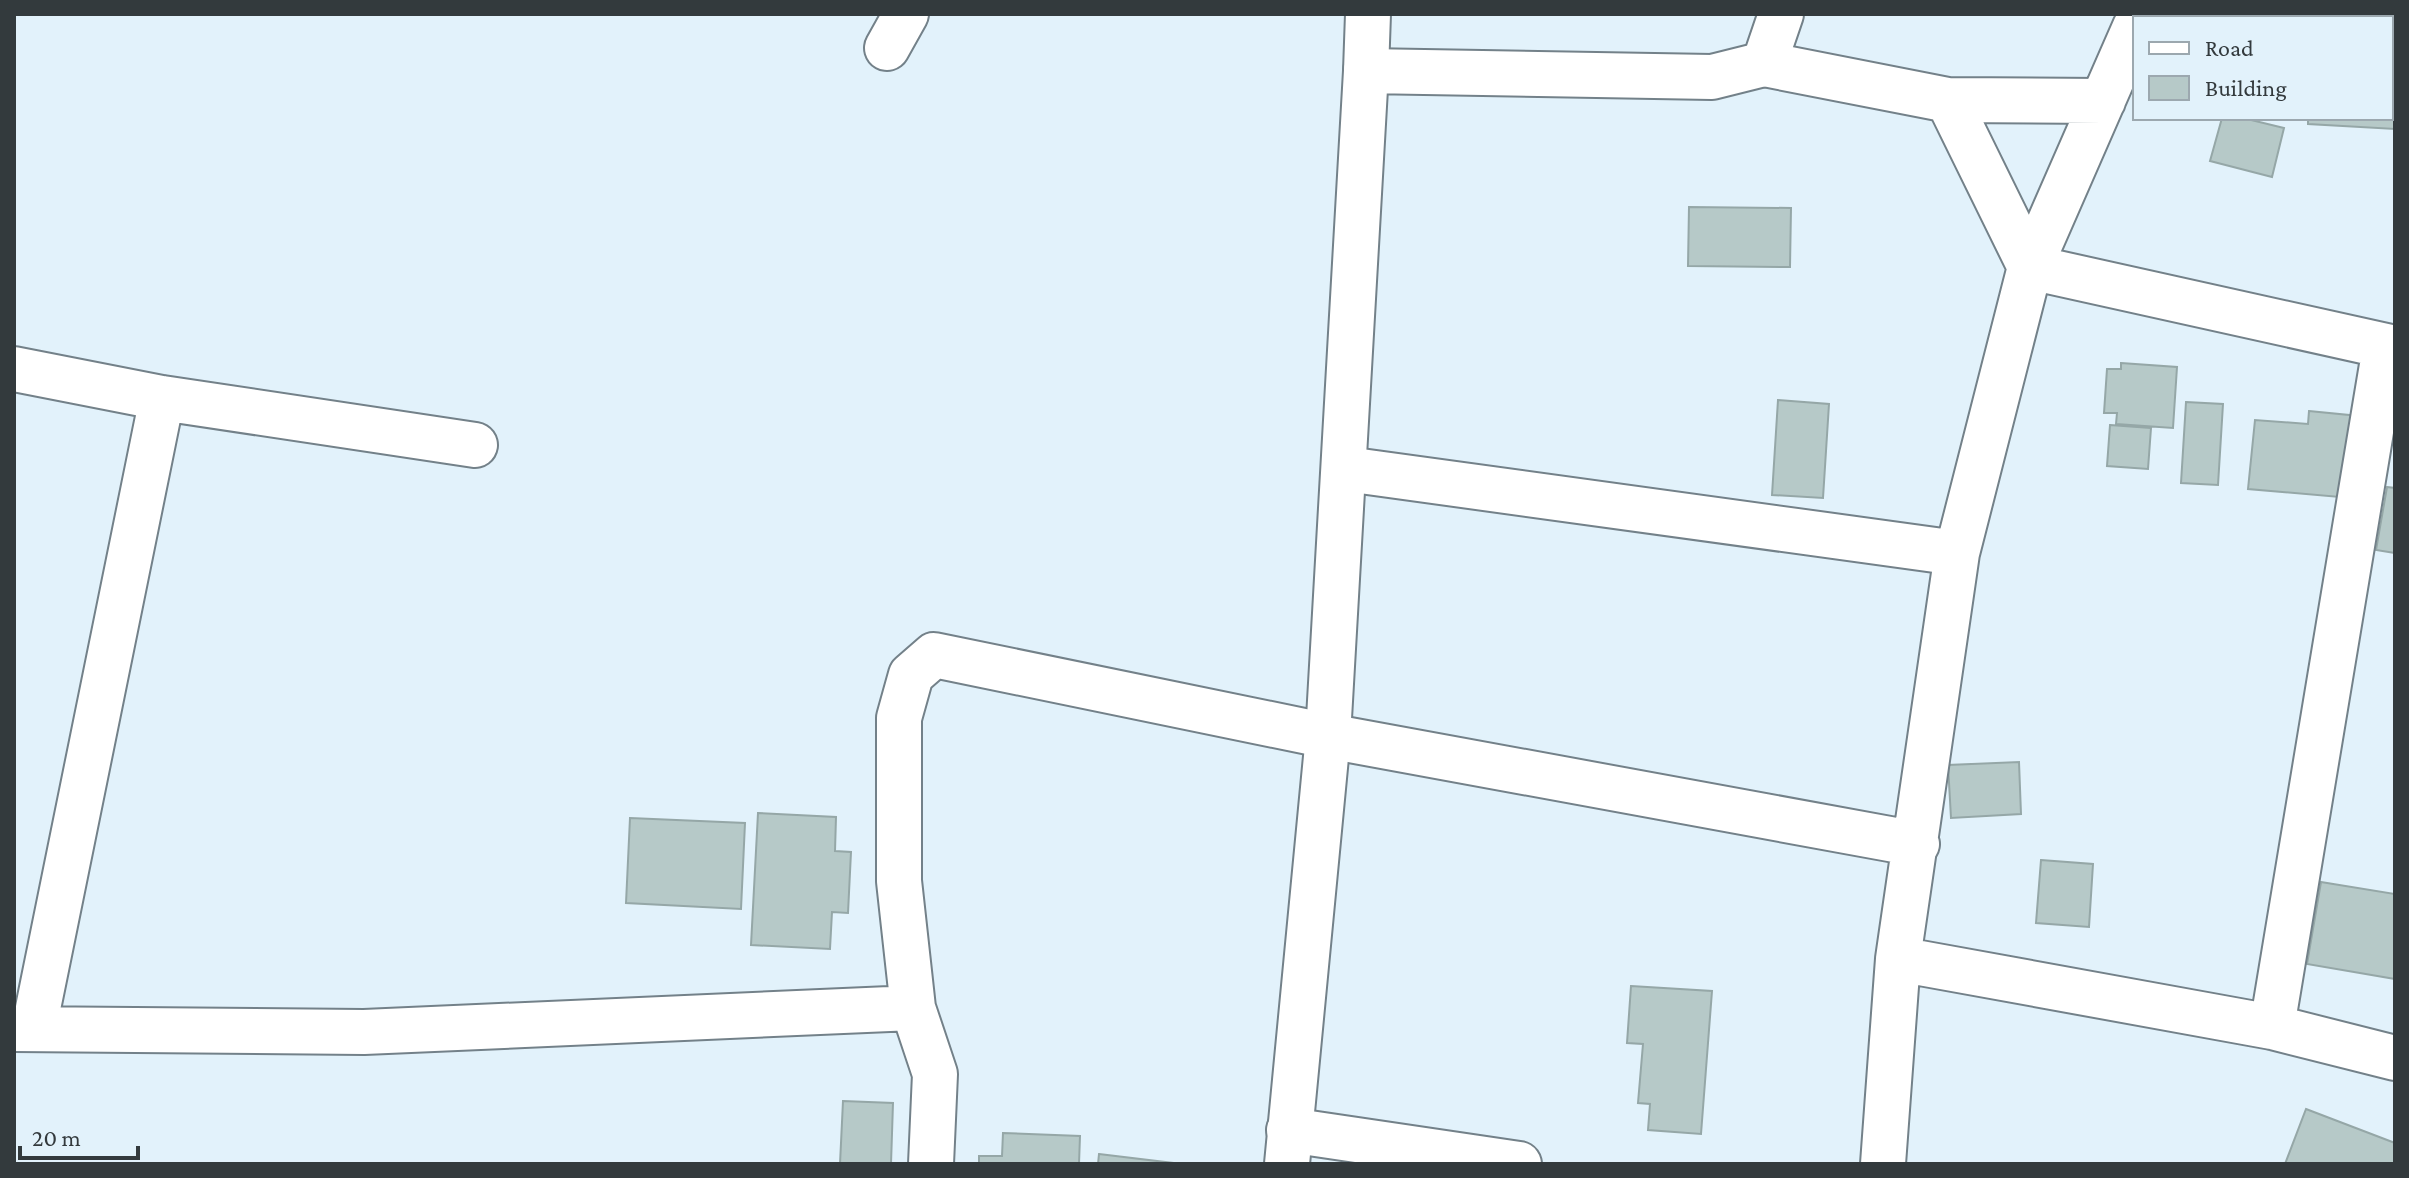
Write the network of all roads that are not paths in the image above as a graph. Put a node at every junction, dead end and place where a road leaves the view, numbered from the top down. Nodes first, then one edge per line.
1 (1368, 14) edge
2 (1781, 14) edge
3 (2133, 32) edge
4 (1764, 64) junction
5 (1366, 71) junction
6 (1948, 100) junction
7 (2103, 101) junction
8 (2030, 267) junction
9 (2390, 347) edge
10 (14, 369) edge
11 (162, 398) junction
12 (475, 445) dead end
13 (1346, 469) junction
14 (1957, 553) junction
15 (1328, 736) junction
16 (1917, 844) junction
17 (1898, 959) junction
18 (913, 1008) junction
19 (2272, 1027) junction
20 (24, 1029) edge
21 (2395, 1058) edge
22 (1288, 1147) edge
23 (931, 1164) edge
24 (1519, 1164) edge
25 (1883, 1164) edge

1 - 5 street
2 - 4 street
3 - 7 street
4 - 5 street
4 - 6 street
5 - 13 street
6 - 7 street
6 - 8 street
7 - 8 street
8 - 9 street
8 - 14 street
9 - 19 street
10 - 11 street
11 - 12 street
11 - 20 street
13 - 14 street
13 - 15 street
14 - 16 street
15 - 16 street
15 - 18 street
15 - 22 street
16 - 17 street
17 - 19 street
17 - 25 street
18 - 20 street
18 - 23 street
19 - 21 street
22 - 24 street

